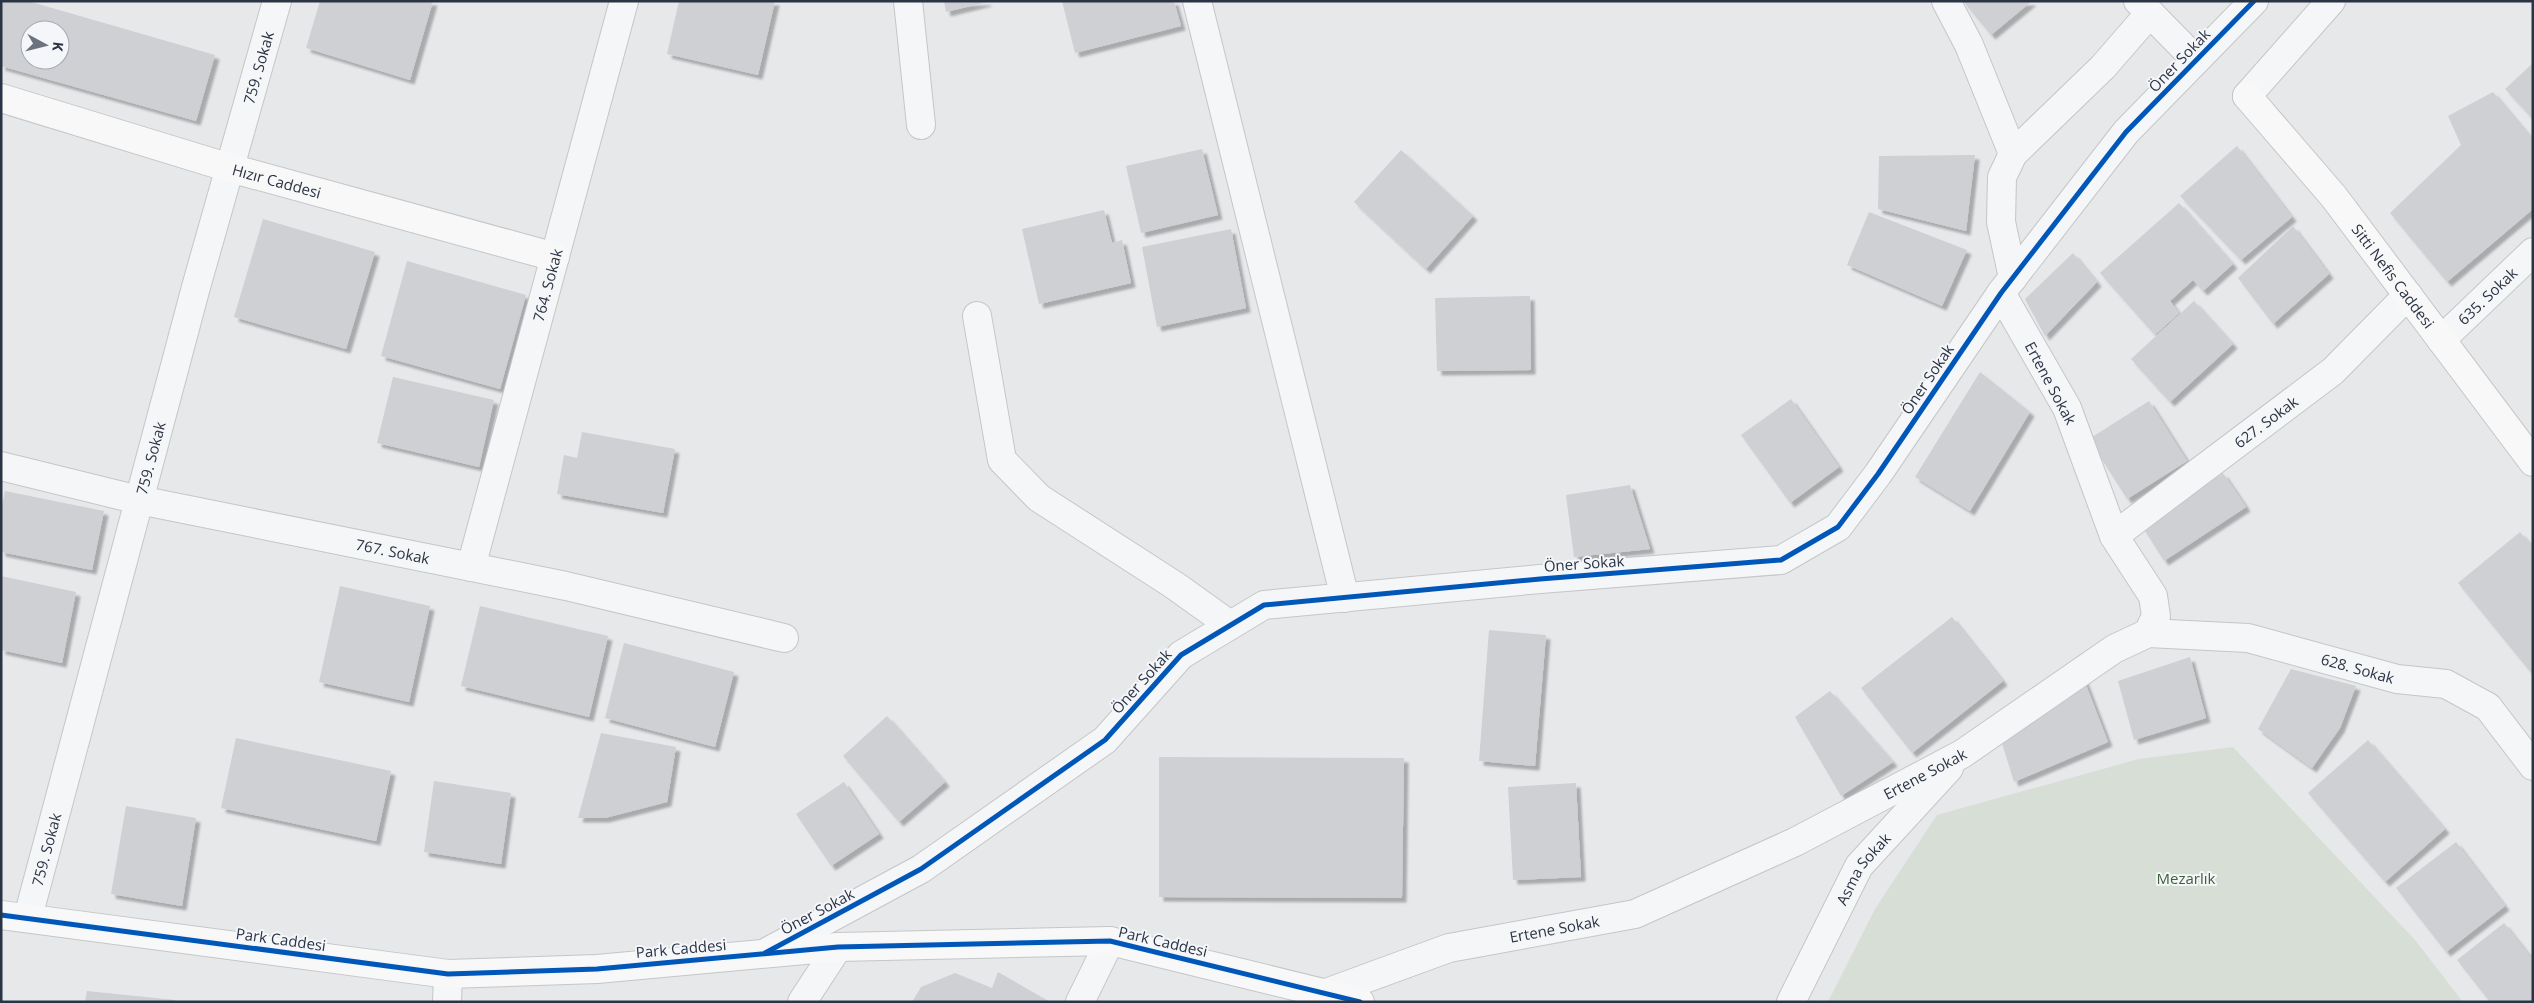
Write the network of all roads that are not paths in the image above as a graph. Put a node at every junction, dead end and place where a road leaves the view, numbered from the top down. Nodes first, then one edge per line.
1 (277, 1) edge
2 (624, 1) edge
3 (908, 1) edge
4 (1197, 1) edge
5 (1946, 1) edge
6 (2254, 1) edge
7 (2332, 1) edge
8 (2144, 7) edge
9 (2196, 60) junction
10 (1, 98) edge
11 (921, 125) dead end
12 (2013, 154) junction
13 (230, 168) junction
14 (2533, 252) edge
15 (555, 256) junction
16 (2007, 286) junction
17 (2408, 295) junction
18 (977, 316) dead end
19 (2441, 340) junction
20 (2533, 462) edge
21 (1, 466) edge
22 (139, 500) junction
23 (2114, 536) junction
24 (470, 567) junction
25 (1345, 598) junction
26 (1230, 625) junction
27 (2148, 633) junction
28 (784, 638) dead end
29 (1962, 754) junction
30 (2533, 766) edge
31 (14, 916) edge
32 (1110, 941) junction
33 (838, 947) junction
34 (765, 953) junction
35 (448, 974) junction
36 (1324, 997) edge
37 (447, 1002) edge
38 (802, 1002) edge
39 (1080, 1002) edge
40 (1360, 1002) edge
41 (1791, 1002) edge

1 - 13 street, 759. Sokak
2 - 15 street, 764. Sokak
3 - 11 street
4 - 25 street
5 - 12 street
6 - 9 street, Öner Sokak
7 - 17 street, Sitti Nefis Caddesi
8 - 9 street
8 - 12 street
9 - 16 street, Öner Sokak
10 - 13 street, Hızır Caddesi
12 - 16 street, Ertene Sokak
13 - 15 street, Hızır Caddesi
13 - 22 street, 759. Sokak
14 - 19 street, 635. Sokak
15 - 24 street, 764. Sokak
16 - 23 street, Ertene Sokak
16 - 25 street, Öner Sokak
17 - 19 street, Sitti Nefis Caddesi
17 - 23 street, 627. Sokak
18 - 26 street
19 - 20 street, Sitti Nefis Caddesi
21 - 22 street, 767. Sokak
22 - 24 street, 767. Sokak
22 - 31 street, 759. Sokak
23 - 27 street, Ertene Sokak
24 - 28 street, 767. Sokak
25 - 26 street, Öner Sokak
26 - 34 street, Öner Sokak
27 - 29 street, Ertene Sokak
27 - 30 street, 628. Sokak
29 - 36 street, Ertene Sokak
29 - 41 street, Asma Sokak
31 - 35 street, Park Caddesi
32 - 33 street, Park Caddesi
32 - 36 street, Park Caddesi
32 - 39 street
33 - 34 street, Park Caddesi
33 - 38 street
34 - 35 street, Park Caddesi
35 - 37 street
36 - 40 street, Park Caddesi

